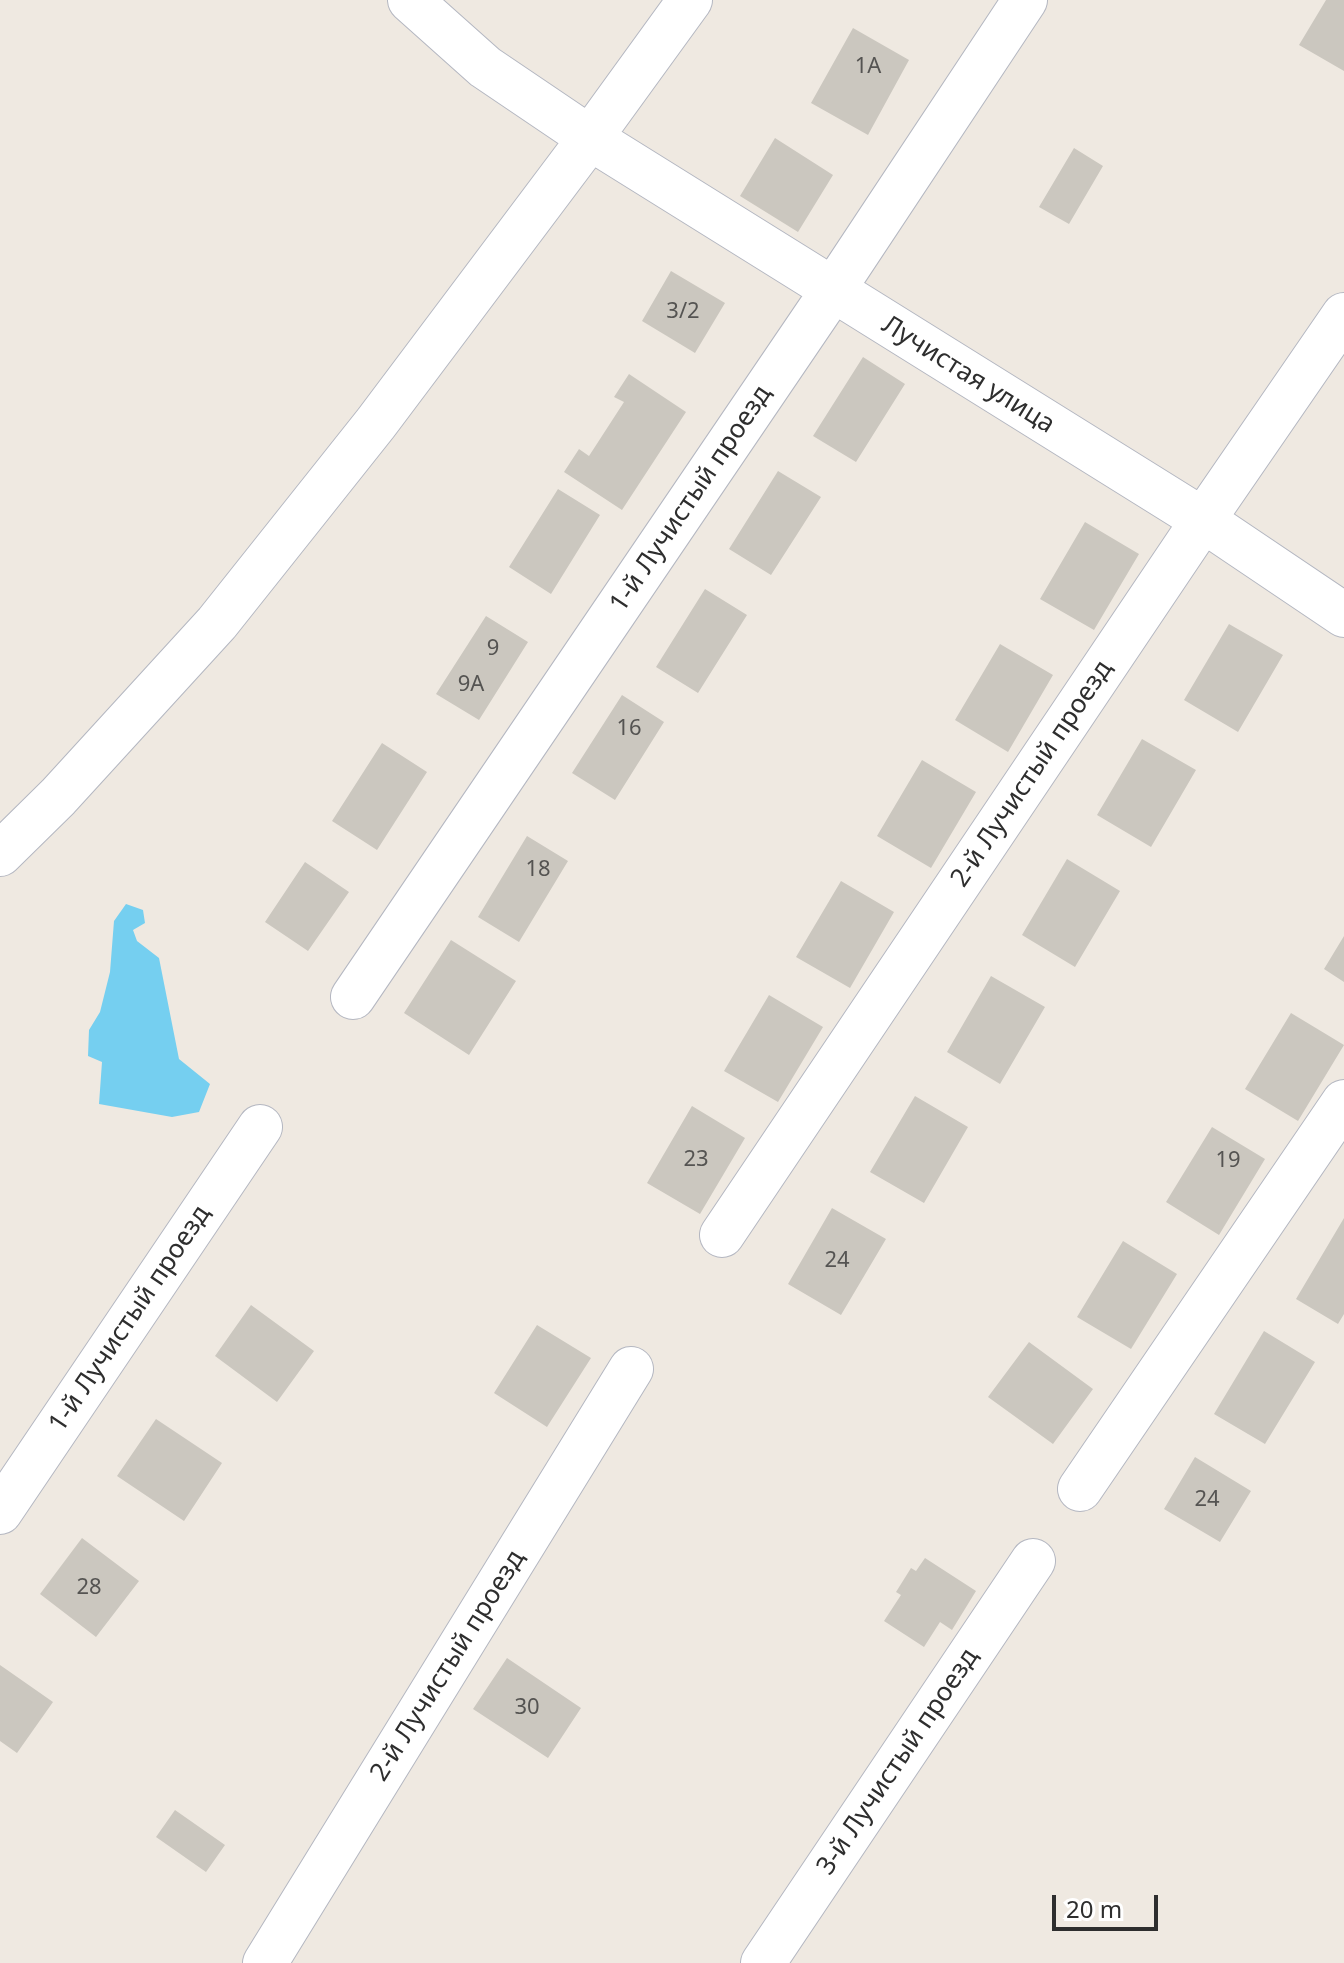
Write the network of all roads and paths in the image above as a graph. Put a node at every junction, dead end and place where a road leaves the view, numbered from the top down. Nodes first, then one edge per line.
1 (410, 0) edge
2 (690, 0) edge
3 (1025, 0) edge
4 (590, 138) junction
5 (833, 290) junction
6 (1344, 315) edge
7 (1203, 520) junction
8 (1344, 615) edge
9 (0, 854) edge
10 (353, 997) dead end
11 (1344, 1102) edge
12 (260, 1127) dead end
13 (722, 1235) dead end
14 (631, 1369) dead end
15 (1080, 1489) dead end
16 (0, 1512) edge
17 (1033, 1561) dead end
18 (265, 1963) edge
19 (763, 1963) edge

1 - 4 street, Лучистая улица
2 - 4 street
3 - 5 street, 1-й Лучистый проезд
4 - 5 street, Лучистая улица
4 - 9 street
5 - 7 street, Лучистая улица
5 - 10 street, 1-й Лучистый проезд
6 - 7 street, 2-й Лучистый проезд
7 - 8 street, Лучистая улица
7 - 13 street, 2-й Лучистый проезд
11 - 15 street
12 - 16 street, 1-й Лучистый проезд
14 - 18 street, 2-й Лучистый проезд
17 - 19 street, 3-й Лучистый проезд

